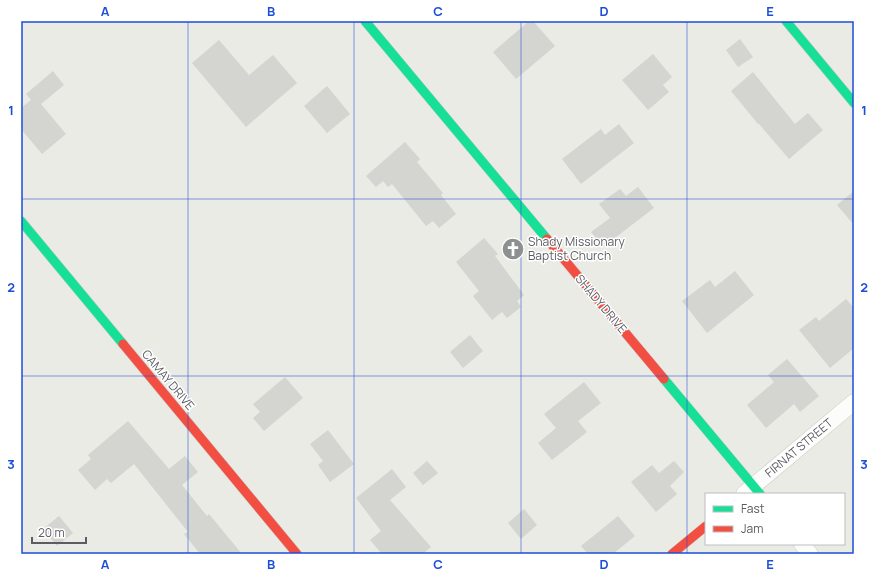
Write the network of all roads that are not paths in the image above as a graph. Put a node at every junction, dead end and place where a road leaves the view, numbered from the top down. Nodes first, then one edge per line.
1 (365, 21) edge
2 (786, 21) edge
3 (854, 103) edge
4 (21, 221) edge
5 (854, 402) edge
6 (753, 491) edge
7 (705, 527) edge
8 (803, 545) edge
9 (297, 554) edge
10 (672, 554) edge
11 (810, 554) edge

1 - 6 street, SHADY DRIVE
2 - 3 street
4 - 9 street, CAMAY DRIVE
5 - 6 street, FIRNAT STREET
7 - 10 street
8 - 11 street

